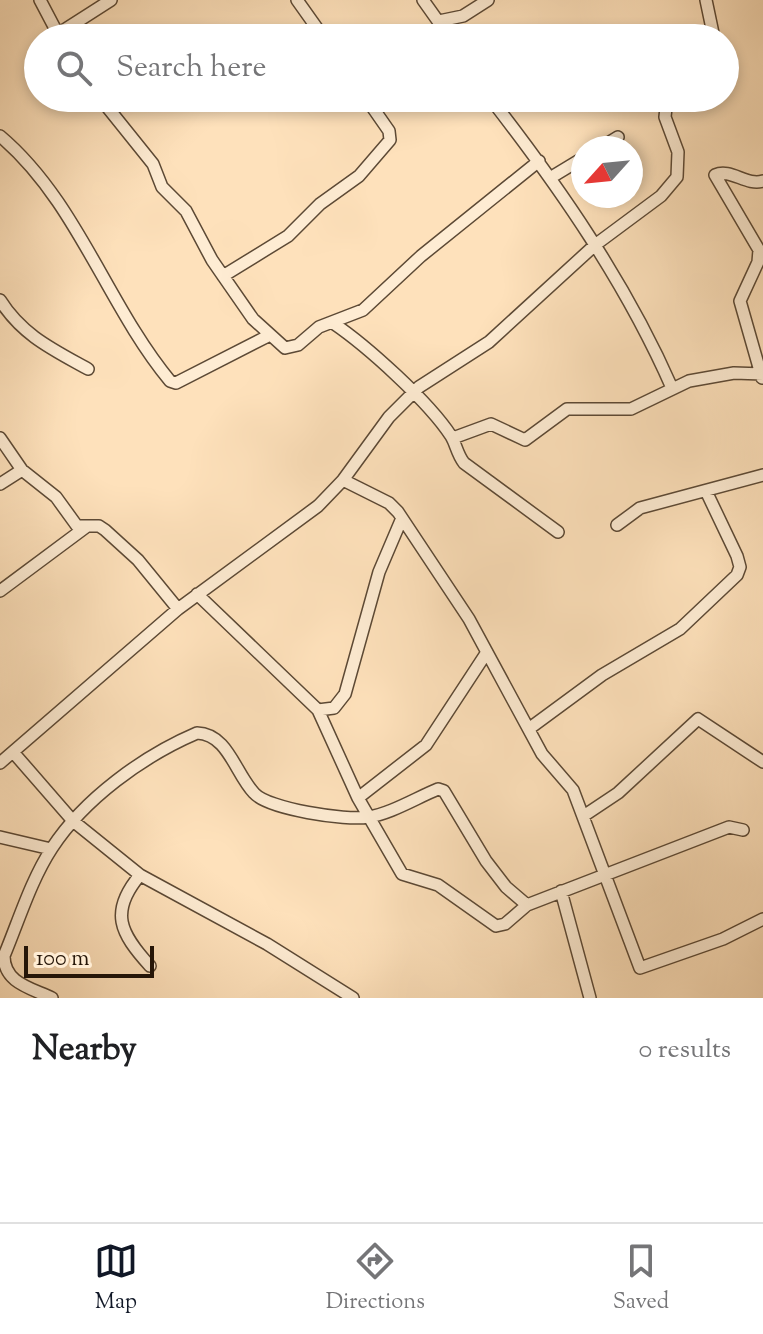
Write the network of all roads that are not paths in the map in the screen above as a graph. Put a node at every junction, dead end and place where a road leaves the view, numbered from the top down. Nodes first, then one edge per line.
1 (40, 0) edge
2 (111, 0) edge
3 (297, 0) edge
4 (423, 0) edge
5 (488, 0) edge
6 (706, 0) edge
7 (463, 16) junction
8 (439, 21) junction
9 (53, 24) edge
10 (76, 24) edge
11 (314, 24) edge
12 (441, 24) edge
13 (459, 24) edge
14 (711, 24) edge
15 (112, 112) edge
16 (376, 112) edge
17 (501, 112) edge
18 (666, 112) edge
19 (0, 136) edge
20 (539, 161) junction
21 (571, 165) edge
22 (550, 178) junction
23 (763, 181) edge
24 (595, 245) junction
25 (223, 276) junction
26 (0, 300) edge
27 (333, 323) junction
28 (268, 336) junction
29 (88, 369) dead end
30 (762, 377) edge
31 (672, 388) junction
32 (412, 394) junction
33 (0, 438) edge
34 (453, 438) junction
35 (22, 470) junction
36 (763, 475) edge
37 (343, 480) junction
38 (0, 484) edge
39 (706, 491) junction
40 (402, 518) junction
41 (617, 525) dead end
42 (86, 527) junction
43 (558, 532) dead end
44 (0, 591) edge
45 (197, 594) junction
46 (178, 609) junction
47 (487, 652) junction
48 (318, 710) junction
49 (530, 728) junction
50 (13, 752) junction
51 (763, 762) edge
52 (0, 763) edge
53 (358, 798) junction
54 (585, 815) junction
55 (368, 817) junction
56 (73, 821) junction
57 (743, 830) dead end
58 (0, 837) edge
59 (51, 849) junction
60 (140, 875) junction
61 (604, 876) junction
62 (561, 891) junction
63 (527, 905) junction
64 (763, 919) edge
65 (150, 966) dead end
66 (52, 998) edge
67 (353, 998) edge
68 (590, 998) edge

1 - 9 street
2 - 10 street
3 - 11 street
4 - 8 street
5 - 7 street
6 - 14 street
7 - 8 street
7 - 13 street
8 - 12 street
15 - 25 street
16 - 25 street
17 - 20 street
18 - 24 street
19 - 28 street
20 - 22 street
20 - 27 street
21 - 22 street
22 - 24 street
23 - 30 street
24 - 31 street
24 - 32 street
25 - 28 street
26 - 29 street
27 - 28 street
27 - 32 street
30 - 31 street
31 - 34 street
32 - 34 street
32 - 37 street
33 - 35 street
34 - 43 street
35 - 38 street
35 - 42 street
36 - 39 street
37 - 40 street
37 - 45 street
39 - 41 street
39 - 49 street
40 - 47 street
40 - 48 street
42 - 44 street
42 - 46 street
45 - 46 street
45 - 48 street
46 - 50 street
47 - 49 street
47 - 53 street
48 - 53 street
49 - 54 street
50 - 52 street
50 - 56 street
51 - 54 street
53 - 55 street
54 - 61 street
55 - 56 street
55 - 63 street
55 - 63 street
56 - 59 street
56 - 60 street
57 - 61 street
58 - 59 street
59 - 66 street
60 - 65 street
60 - 67 street
61 - 62 street
61 - 64 street
62 - 63 street
62 - 68 street

